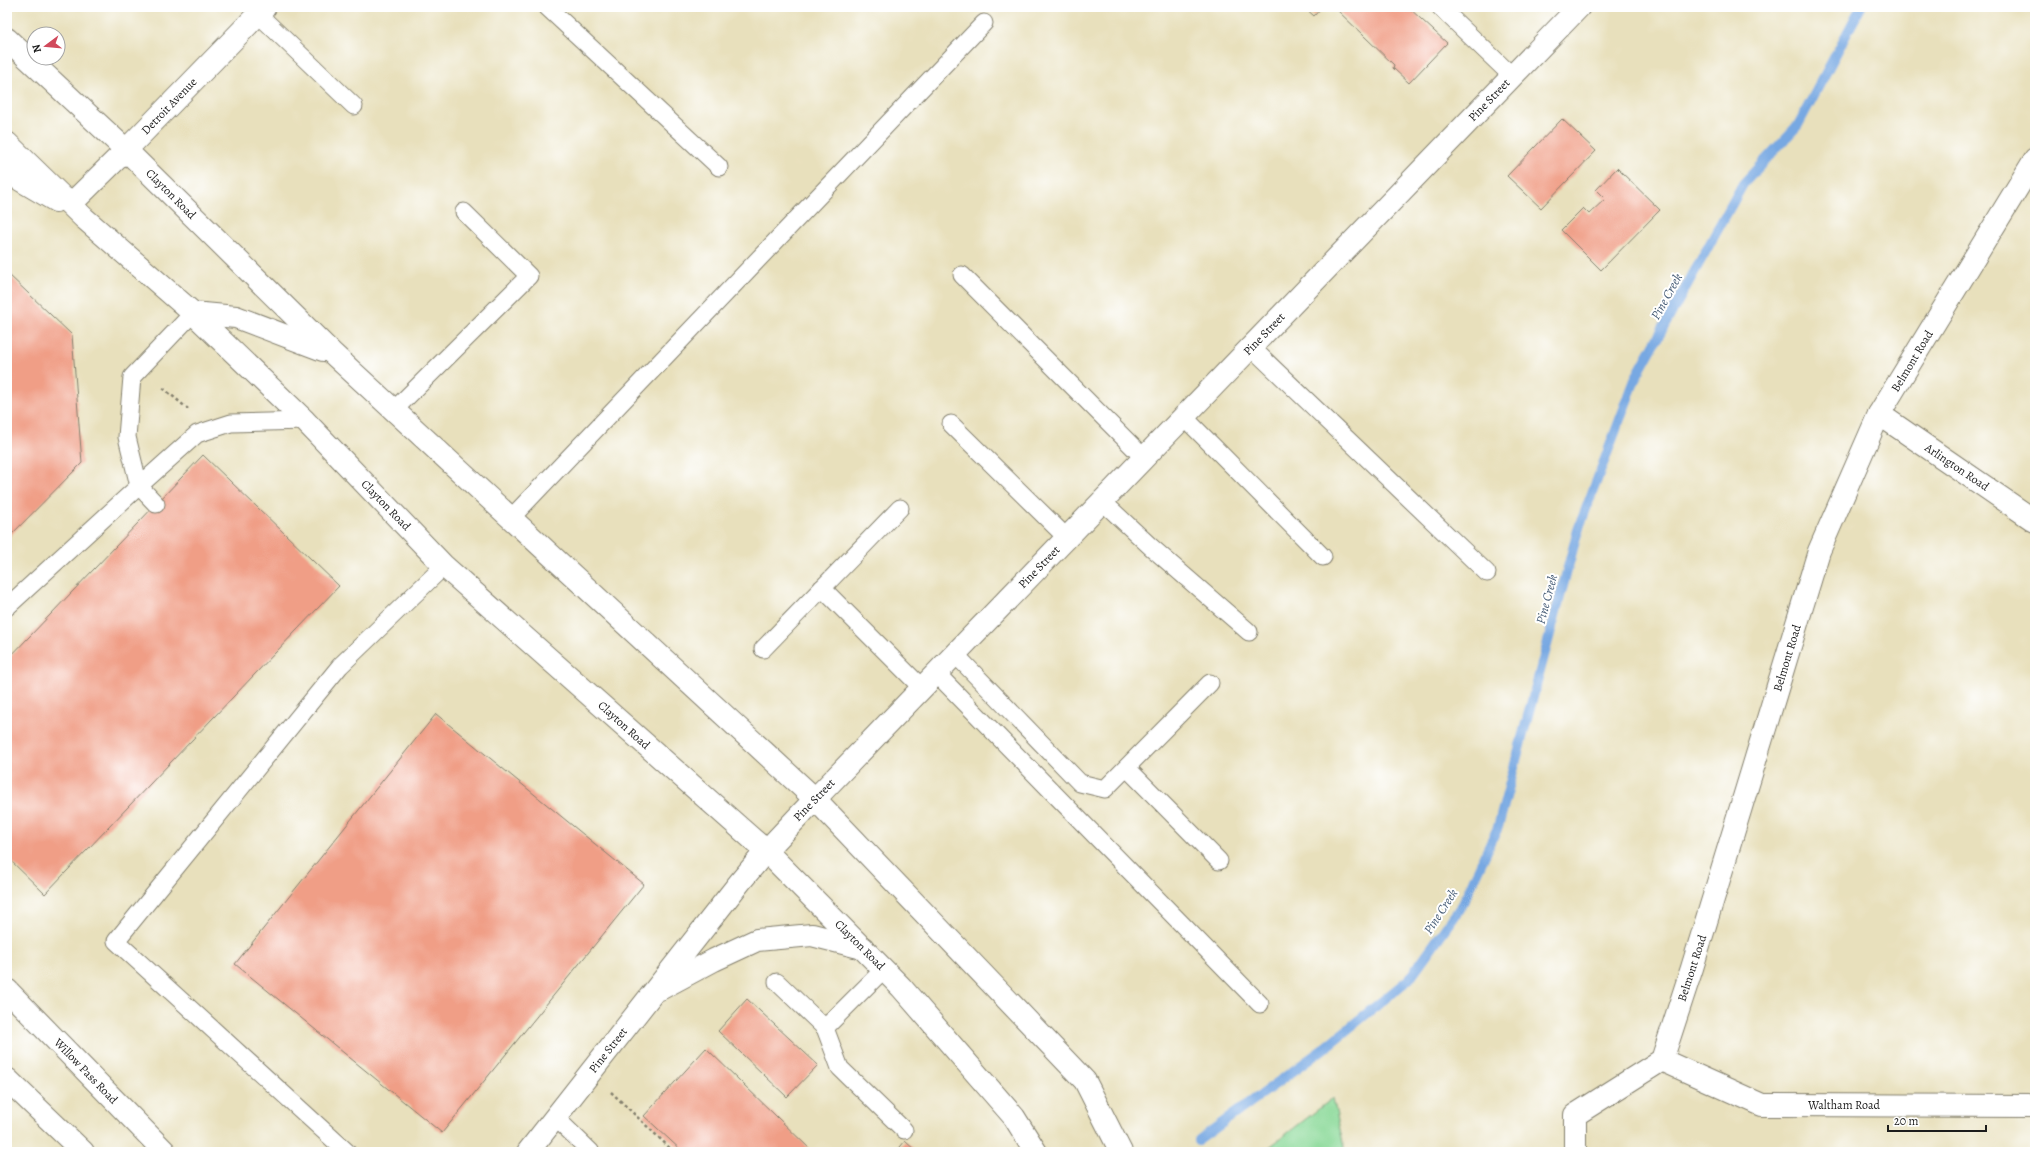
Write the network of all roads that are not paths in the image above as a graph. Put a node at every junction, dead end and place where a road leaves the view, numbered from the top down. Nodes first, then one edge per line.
1 (547, 7) edge
2 (1440, 7) edge
3 (1579, 7) edge
4 (262, 10) edge
5 (984, 23) dead end
6 (7, 39) edge
7 (1512, 76) junction
8 (354, 106) dead end
9 (7, 143) edge
10 (126, 150) junction
11 (2035, 159) edge
12 (719, 167) dead end
13 (7, 168) edge
14 (78, 211) junction
15 (464, 212) dead end
16 (962, 275) dead end
17 (194, 313) junction
18 (1251, 347) junction
19 (332, 353) junction
20 (394, 410) junction
21 (1879, 414) junction
22 (1183, 416) junction
23 (305, 421) junction
24 (951, 424) dead end
25 (1144, 458) junction
26 (139, 486) junction
27 (1102, 501) junction
28 (156, 504) dead end
29 (900, 508) dead end
30 (511, 518) junction
31 (2035, 521) edge
32 (1067, 538) junction
33 (1323, 557) dead end
34 (444, 566) junction
35 (1487, 573) dead end
36 (822, 588) junction
37 (7, 607) edge
38 (1249, 632) dead end
39 (763, 649) dead end
40 (955, 654) junction
41 (929, 681) junction
42 (1210, 683) dead end
43 (1127, 768) junction
44 (815, 798) junction
45 (766, 851) junction
46 (1219, 861) dead end
47 (863, 948) junction
48 (884, 969) junction
49 (776, 982) dead end
50 (7, 990) edge
51 (652, 994) junction
52 (1260, 1004) dead end
53 (826, 1028) junction
54 (1662, 1060) junction
55 (7, 1079) edge
56 (2035, 1106) edge
57 (555, 1117) junction
58 (904, 1130) dead end
59 (83, 1152) edge
60 (165, 1152) edge
61 (347, 1152) edge
62 (528, 1152) edge
63 (591, 1152) edge
64 (1036, 1152) edge
65 (1121, 1152) edge
66 (1575, 1152) edge

1 - 12 lane
2 - 7 lane
3 - 7 street, Pine Street
4 - 8 lane
4 - 10 street, Detroit Avenue
5 - 30 lane
6 - 10 street, Clayton Road
7 - 18 street, Pine Street
9 - 14 street, Clayton Road
10 - 14 street, Detroit Avenue
10 - 19 street, Clayton Road
11 - 21 street, Belmont Road
13 - 14 street
14 - 17 street, Clayton Road
15 - 20 lane
16 - 25 lane
17 - 19 street, Clayton Road
17 - 23 street, Clayton Road
17 - 26 lane
18 - 22 street, Pine Street
18 - 35 lane
19 - 20 street, Clayton Road
20 - 30 street, Clayton Road
21 - 31 street, Arlington Road
21 - 54 street, Belmont Road
22 - 25 street, Pine Street
22 - 33 lane
23 - 26 lane
23 - 34 street, Clayton Road
24 - 32 lane
25 - 27 street, Pine Street
26 - 28 lane
26 - 37 lane
27 - 32 street, Pine Street
27 - 38 lane
29 - 36 lane
30 - 44 street, Clayton Road
32 - 40 street, Pine Street
34 - 45 street, Clayton Road
34 - 61 lane
36 - 39 lane
36 - 41 lane
40 - 41 street, Pine Street
40 - 43 lane
41 - 44 street, Pine Street
41 - 52 lane
42 - 43 lane
43 - 46 lane
44 - 45 street, Pine Street
44 - 65 street, Clayton Road
45 - 47 street, Clayton Road
45 - 51 street, Pine Street
47 - 48 street, Clayton Road
47 - 51 street
48 - 53 lane
48 - 64 street, Clayton Road
49 - 53 lane
50 - 60 street, Willow Pass Road
51 - 57 street, Pine Street
53 - 58 lane
54 - 56 street, Waltham Road
54 - 66 street
55 - 59 street
57 - 62 street, Pine Street
57 - 63 lane

